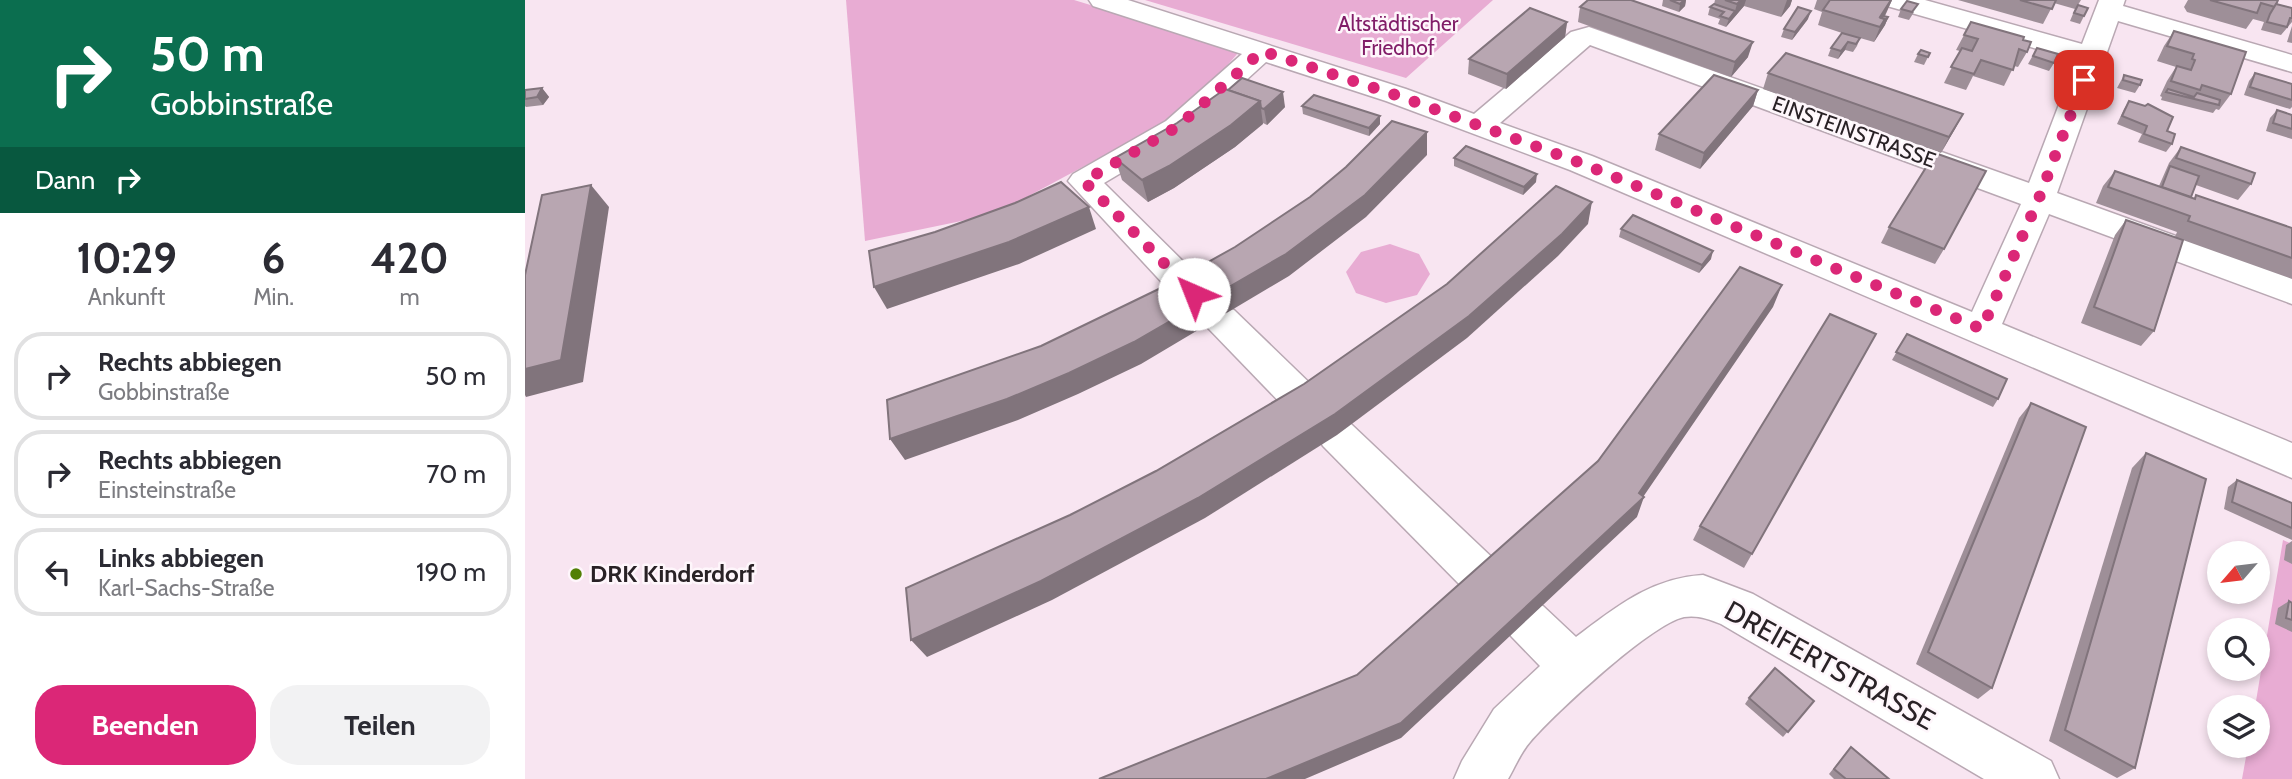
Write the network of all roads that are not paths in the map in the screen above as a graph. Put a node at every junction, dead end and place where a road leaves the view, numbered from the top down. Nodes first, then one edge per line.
1 (1103, 0) edge
2 (1896, 0) edge
3 (2110, 5) edge
4 (1262, 51) junction
5 (2093, 56) junction
6 (2292, 64) edge
7 (1479, 125) junction
8 (2039, 198) junction
9 (2292, 290) edge
10 (1982, 329) junction
11 (1307, 405) edge
12 (1337, 435) edge
13 (2292, 461) edge
14 (1483, 578) edge
15 (1527, 621) edge
16 (1574, 667) junction
17 (1480, 779) edge
18 (2033, 779) edge

1 - 4 street
2 - 5 street
3 - 5 street
3 - 6 street
4 - 7 street
4 - 11 street
5 - 8 street
7 - 8 street, EINSTEINSTRASSE
7 - 10 street
8 - 9 street, EINSTEINSTRASSE
8 - 10 street
10 - 13 street
12 - 14 street
15 - 16 street
16 - 17 street, DREIFERTSTRASSE
16 - 18 street, DREIFERTSTRASSE

